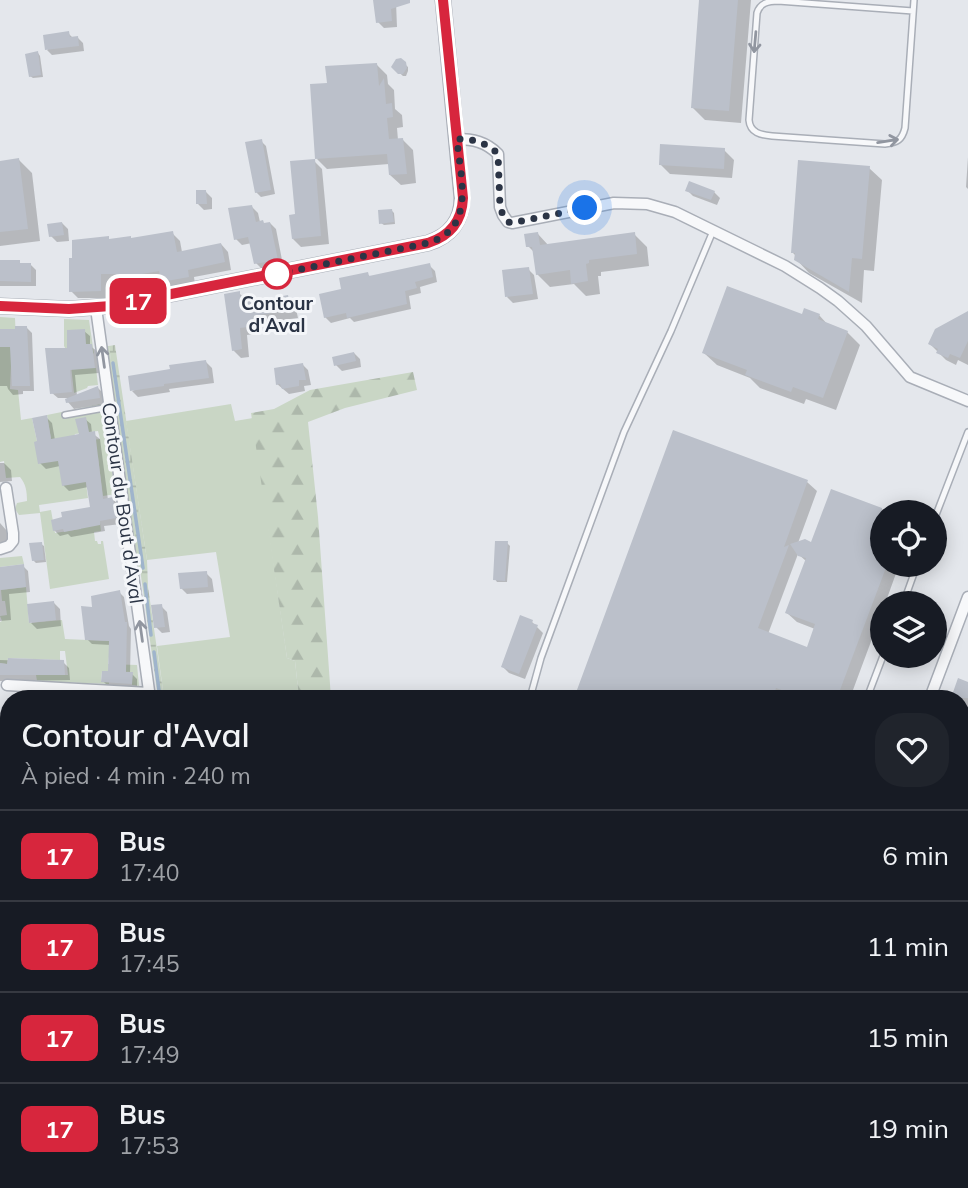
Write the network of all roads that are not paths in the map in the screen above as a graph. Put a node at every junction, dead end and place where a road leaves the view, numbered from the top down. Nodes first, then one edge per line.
1 (443, 0) edge
2 (914, 0) edge
3 (913, 11) junction
4 (457, 139) junction
5 (713, 231) junction
6 (0, 306) edge
7 (96, 308) junction
8 (968, 401) edge
9 (110, 407) junction
10 (65, 415) dead end
11 (968, 432) edge
12 (6, 488) dead end
13 (942, 500) edge
14 (0, 549) edge
15 (968, 597) edge
16 (878, 668) edge
17 (7, 685) dead end
18 (78, 690) edge
19 (148, 690) edge
20 (532, 690) edge
21 (870, 690) edge
22 (933, 690) edge

1 - 4 main road
2 - 3 lane
3 -> 3 lane
4 - 5 street
4 - 7 main road
5 - 8 street
5 - 20 lane
6 - 7 main road
9 -> 7 street, Contour du Bout d'Aval
9 - 10 lane
19 -> 9 street, Contour du Bout d'Aval
11 - 13 lane
12 - 14 street
15 - 22 street
16 - 21 lane
17 - 18 street

